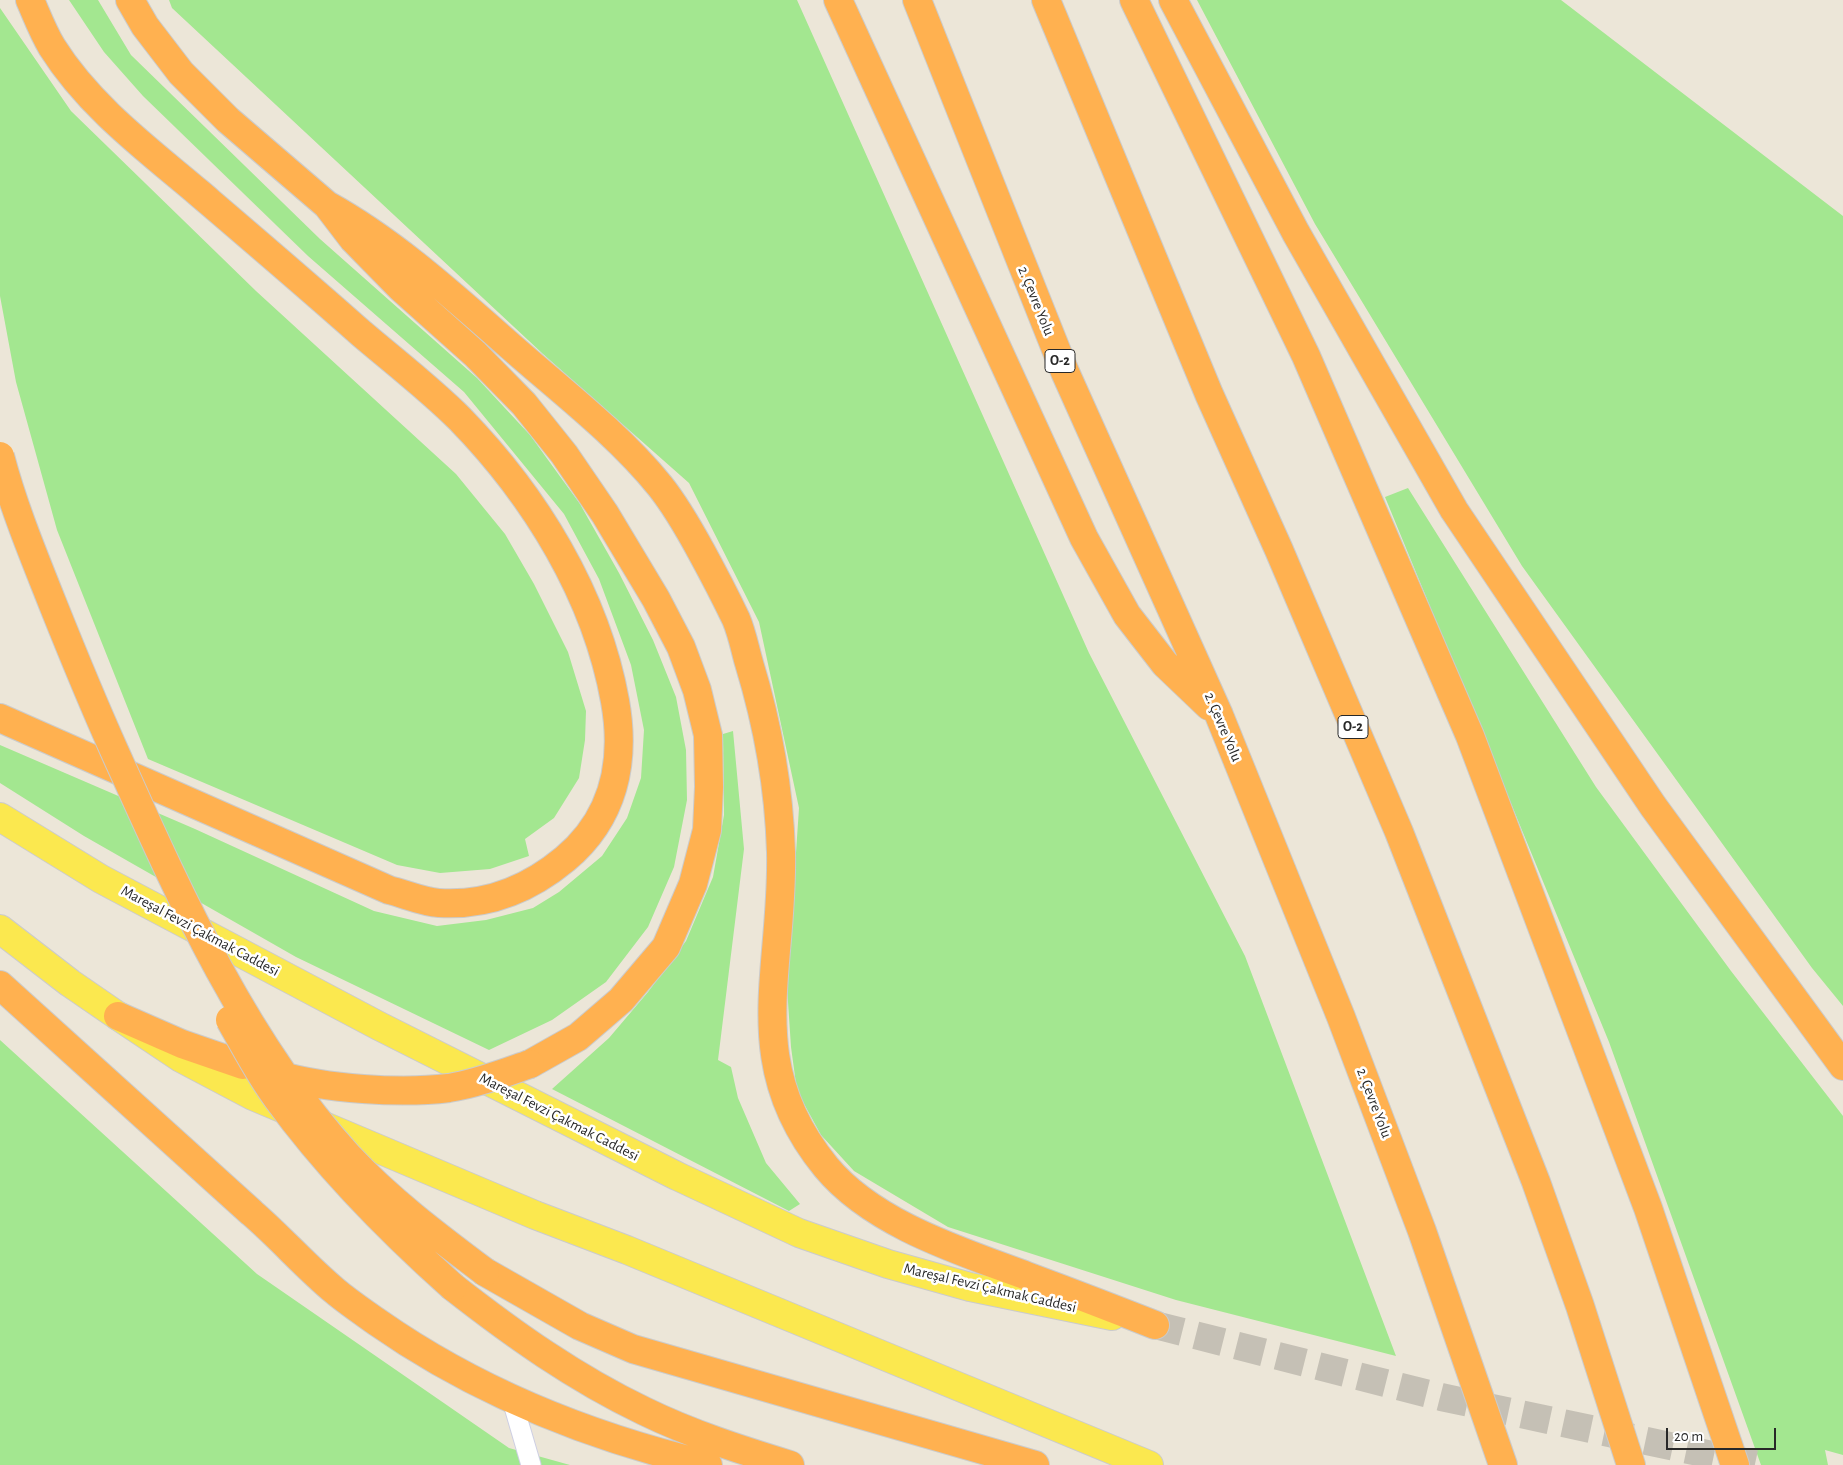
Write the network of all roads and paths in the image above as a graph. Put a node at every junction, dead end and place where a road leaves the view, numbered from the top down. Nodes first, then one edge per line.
1 (30, 0) edge
2 (130, 0) edge
3 (838, 0) edge
4 (917, 0) edge
5 (1046, 0) edge
6 (1134, 0) edge
7 (1173, 0) edge
8 (327, 205) junction
9 (0, 456) edge
10 (1219, 716) junction
11 (0, 718) edge
12 (0, 817) edge
13 (0, 929) edge
14 (206, 948) junction
15 (0, 985) edge
16 (118, 1016) junction
17 (1843, 1066) edge
18 (1155, 1326) joint
19 (512, 1400) junction
20 (531, 1465) edge
21 (708, 1465) edge
22 (790, 1465) edge
23 (1035, 1465) edge
24 (1149, 1465) edge
25 (1503, 1465) edge
26 (1632, 1465) edge
27 (1735, 1465) edge

1 - 11 highway
2 - 8 highway
3 - 10 highway
4 - 10 highway, 2. Çevre Yolu / O-2
5 - 26 highway, O-2
6 - 27 highway
7 - 17 highway
8 - 16 highway, bridge
8 - 18 highway
9 - 14 highway, bridge
10 - 25 highway, 2. Çevre Yolu / O-2
12 - 18 main road, Mareşal Fevzi Çakmak Caddesi
13 - 16 main road
14 - 22 highway, bridge
14 - 23 highway, bridge
15 - 19 highway
16 - 24 main road
19 - 20 lane
19 - 21 highway

